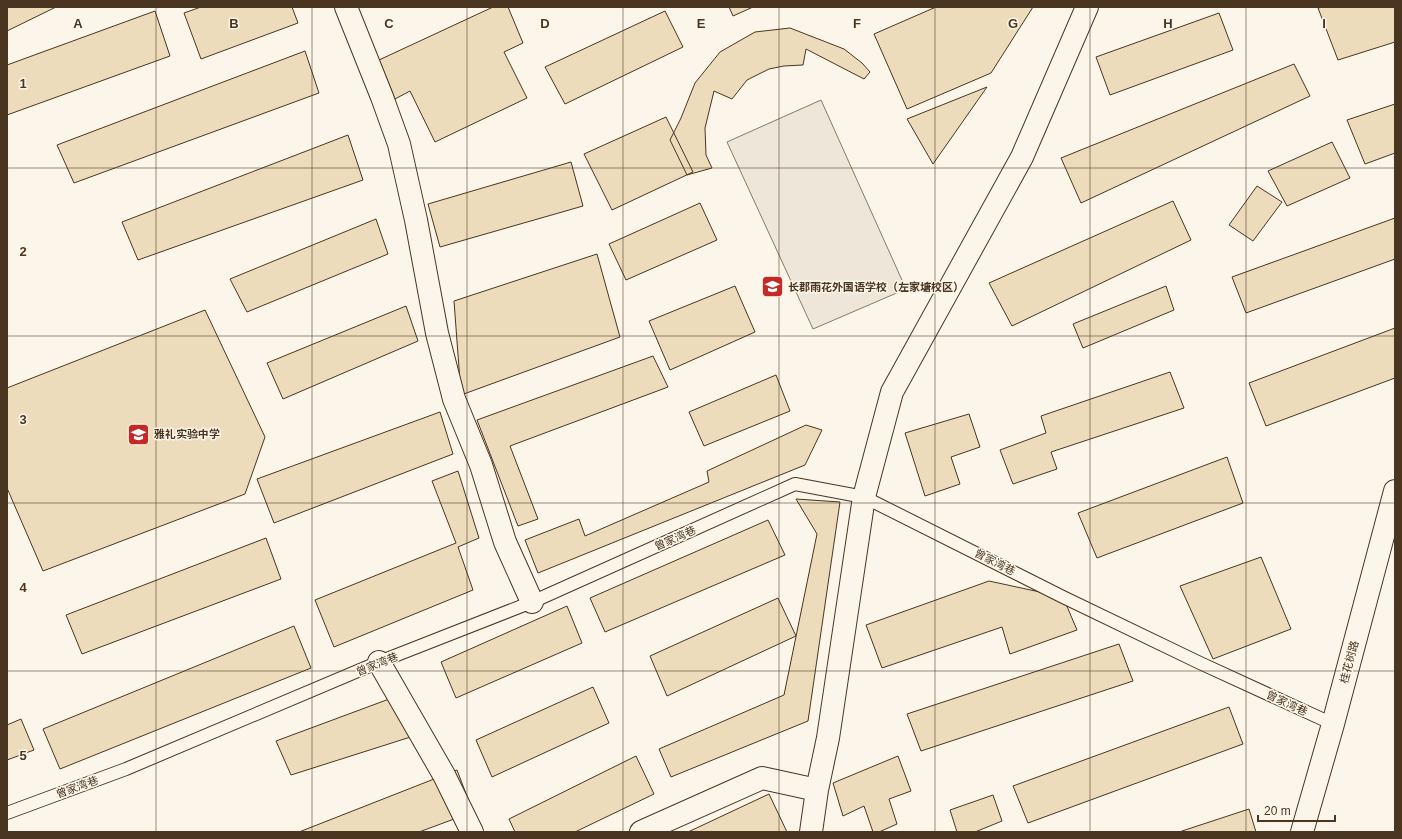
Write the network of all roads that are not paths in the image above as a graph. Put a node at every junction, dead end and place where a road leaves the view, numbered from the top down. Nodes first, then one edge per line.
1 (346, 7) edge
2 (1086, 7) edge
3 (1395, 491) edge
4 (864, 497) junction
5 (532, 602) junction
6 (379, 662) junction
7 (1333, 724) junction
8 (817, 790) junction
9 (7, 813) edge
10 (472, 832) edge
11 (641, 832) edge
12 (811, 832) edge
13 (1302, 832) edge

1 - 5 street
2 - 4 street
3 - 7 street, 桂花树路
4 - 5 lane, 曾家湾巷
4 - 7 lane, 曾家湾巷
4 - 8 street
5 - 6 lane, 曾家湾巷
6 - 9 lane, 曾家湾巷
6 - 10 street
7 - 13 street, 桂花树路
8 - 11 street
8 - 12 street

